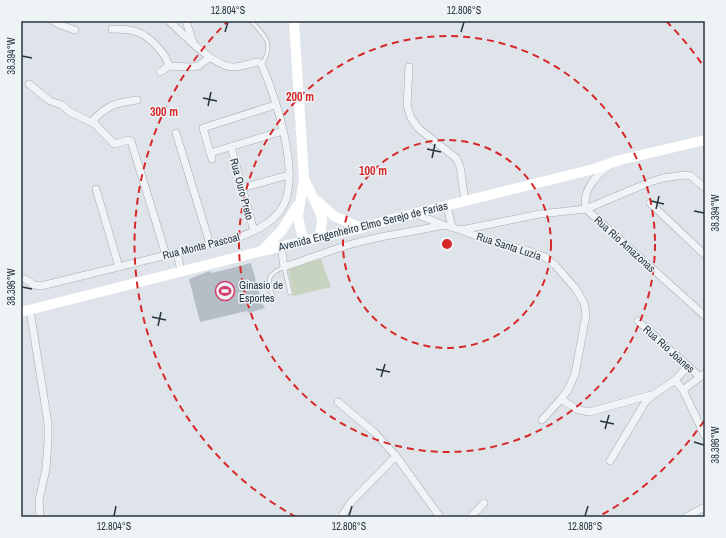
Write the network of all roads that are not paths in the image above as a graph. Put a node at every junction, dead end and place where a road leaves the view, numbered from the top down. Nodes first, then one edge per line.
1 (53, 21) edge
2 (169, 21) edge
3 (186, 21) edge
4 (251, 21) edge
5 (294, 21) edge
6 (300, 21) edge
7 (112, 29) dead end
8 (75, 30) dead end
9 (296, 41) junction
10 (193, 43) junction
11 (209, 58) junction
12 (262, 64) junction
13 (169, 66) junction
14 (409, 67) dead end
15 (160, 72) dead end
16 (30, 84) dead end
17 (137, 100) dead end
18 (275, 105) junction
19 (92, 122) junction
20 (283, 131) junction
21 (176, 133) dead end
22 (705, 140) edge
23 (231, 147) junction
24 (617, 161) junction
25 (289, 175) junction
26 (304, 179) junction
27 (242, 188) junction
28 (705, 188) edge
29 (96, 189) dead end
30 (312, 198) junction
31 (301, 199) junction
32 (465, 201) junction
33 (650, 203) dead end
34 (447, 206) junction
35 (586, 209) junction
36 (416, 214) junction
37 (443, 224) junction
38 (452, 227) junction
39 (361, 228) junction
40 (461, 230) junction
41 (254, 231) junction
42 (320, 237) junction
43 (305, 240) junction
44 (210, 244) junction
45 (281, 246) junction
46 (262, 251) junction
47 (177, 253) junction
48 (166, 255) junction
49 (705, 255) edge
50 (119, 267) junction
51 (284, 267) junction
52 (181, 271) junction
53 (25, 279) dead end
54 (290, 292) dead end
55 (273, 299) dead end
56 (26, 311) edge
57 (705, 316) edge
58 (638, 321) dead end
59 (688, 366) junction
60 (702, 375) edge
61 (672, 381) junction
62 (683, 390) junction
63 (653, 394) junction
64 (561, 400) junction
65 (338, 402) dead end
66 (542, 420) dead end
67 (705, 436) edge
68 (396, 456) junction
69 (610, 461) dead end
70 (484, 503) dead end
71 (705, 506) edge
72 (343, 514) dead end
73 (40, 517) edge
74 (440, 517) edge
75 (471, 517) edge
76 (686, 517) edge

1 - 8 street
2 - 10 street
3 - 10 street
4 - 12 lane
5 - 9 main road
6 - 9 main road
7 - 13 street
9 - 26 main road
10 - 11 street
11 - 12 street
11 - 13 street
12 - 18 street, Rua Monte Pascoal
13 - 15 street
14 - 32 street
16 - 19 street
17 - 19 street
18 - 20 street, Rua Monte Pascoal
18 - 23 street
19 - 48 street
20 - 23 street
20 - 25 street, Rua Monte Pascoal
21 - 44 street
22 - 24 main road, Avenida Engenheiro Elmo Serejo de Farias
23 - 27 street, Rua Ouro Preto
24 - 32 main road, Avenida Engenheiro Elmo Serejo de Farias
24 - 35 street
25 - 27 street
25 - 41 street, Rua Monte Pascoal
26 - 30 main road
26 - 31 main road
27 - 41 street, Rua Ouro Preto
28 - 35 street
29 - 50 street
30 - 39 main road
30 - 42 main road
31 - 43 main road
31 - 46 main road
32 - 34 main road, Avenida Engenheiro Elmo Serejo de Farias
33 - 49 street
34 - 36 main road, Avenida Engenheiro Elmo Serejo de Farias
34 - 38 street
35 - 40 street, Rua Rio Amazonas
35 - 57 street, Rua Rio Amazonas
36 - 37 street
36 - 39 main road, Avenida Engenheiro Elmo Serejo de Farias
37 - 38 street
37 - 51 street
38 - 40 street, Rua Santa Luzia
39 - 42 main road, Avenida Engenheiro Elmo Serejo de Farias
40 - 64 street, Rua Santa Luzia
41 - 44 street, Rua Monte Pascoal
42 - 43 main road, Avenida Engenheiro Elmo Serejo de Farias
43 - 45 main road, Avenida Engenheiro Elmo Serejo de Farias
44 - 47 street, Rua Monte Pascoal
45 - 46 main road, Avenida Engenheiro Elmo Serejo de Farias
45 - 51 street
46 - 52 main road, Avenida Engenheiro Elmo Serejo de Farias
47 - 48 street, Rua Monte Pascoal
47 - 52 street
48 - 50 street, Rua Monte Pascoal
50 - 53 street, Rua Monte Pascoal
51 - 54 lane
51 - 55 lane
52 - 56 main road, Avenida Engenheiro Elmo Serejo de Farias
56 - 73 street
58 - 59 street, Rua Rio Joanes
59 - 60 street, Rua Rio Joanes
59 - 61 street
60 - 62 street
61 - 62 street
61 - 63 street
62 - 67 street
63 - 64 street
63 - 69 street
64 - 66 street, Rua Santa Luzia
65 - 68 street
68 - 72 street
68 - 74 street
70 - 75 street
71 - 76 street

